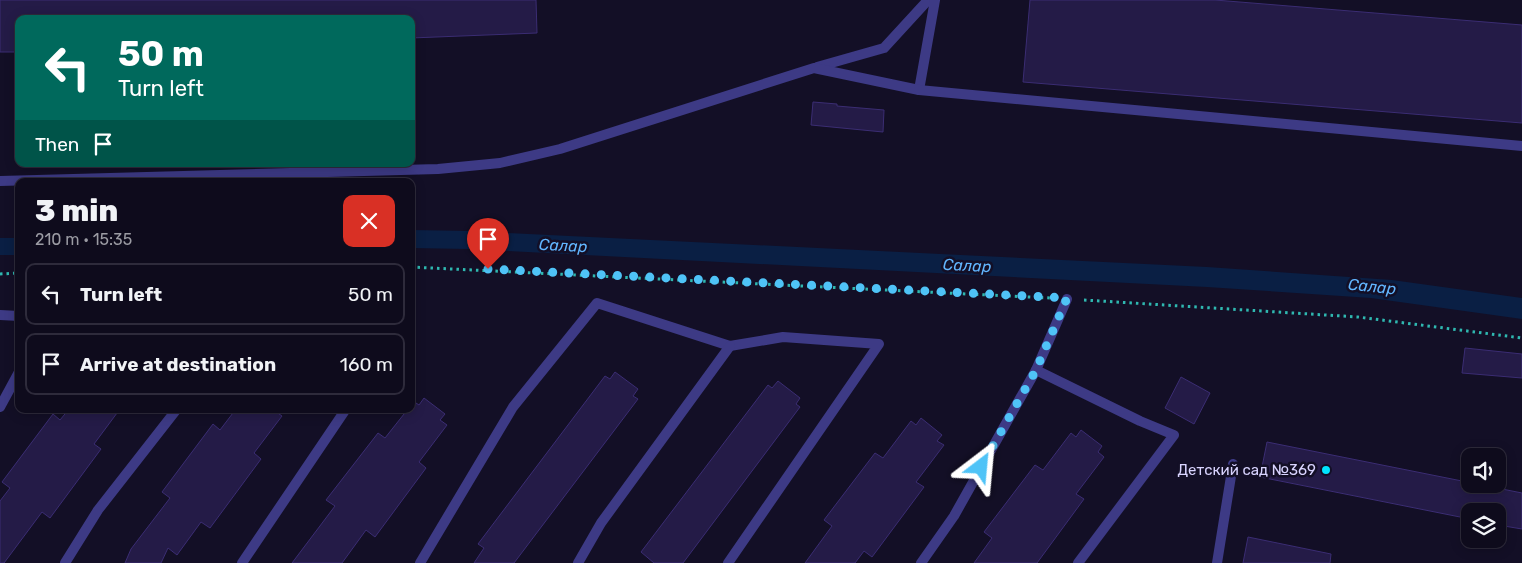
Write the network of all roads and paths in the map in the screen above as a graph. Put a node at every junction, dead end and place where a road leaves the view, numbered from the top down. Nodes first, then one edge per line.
1 (928, 0) edge
2 (934, 0) edge
3 (814, 68) junction
4 (919, 90) junction
5 (1522, 146) edge
6 (110, 178) edge
7 (0, 181) edge
8 (15, 181) edge
9 (415, 267) edge
10 (15, 273) edge
11 (0, 274) edge
12 (1067, 298) junction
13 (0, 315) edge
14 (15, 316) edge
15 (1522, 338) edge
16 (730, 346) junction
17 (1036, 370) junction
18 (15, 379) edge
19 (0, 407) edge
20 (174, 413) edge
21 (343, 413) edge
22 (1233, 464) dead end
23 (65, 563) edge
24 (242, 563) edge
25 (420, 563) edge
26 (578, 563) edge
27 (728, 563) edge
28 (921, 563) edge
29 (1078, 563) edge
30 (1217, 563) edge

1 - 3 lane
2 - 4 lane
3 - 4 lane
3 - 6 lane
4 - 5 lane
7 - 8 lane
9 - 12 path
10 - 11 path
12 - 15 path
12 - 17 lane
13 - 14 lane
16 - 25 lane
16 - 26 lane
16 - 27 lane
17 - 28 lane
17 - 29 lane
18 - 19 lane
20 - 23 lane
21 - 24 lane
22 - 30 lane

